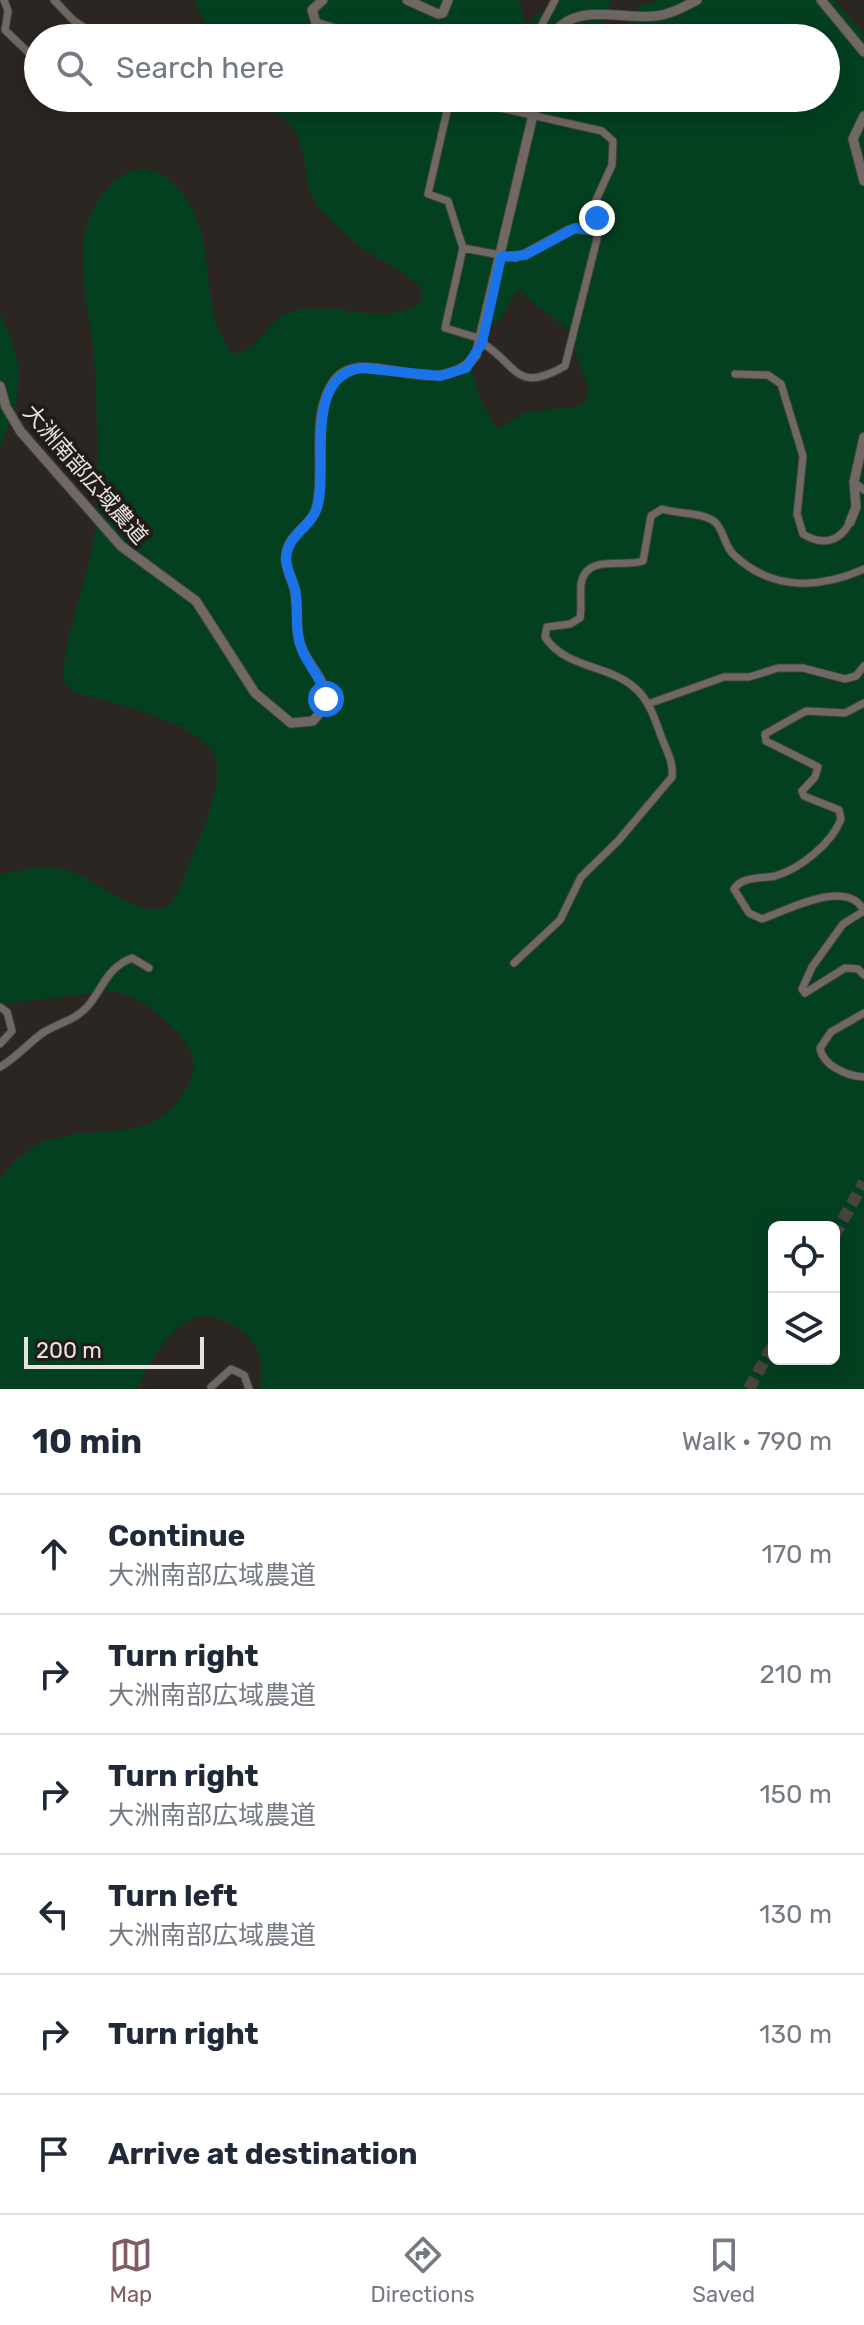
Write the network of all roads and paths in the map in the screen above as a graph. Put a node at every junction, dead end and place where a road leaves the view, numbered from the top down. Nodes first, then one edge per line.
1 (4, 0) edge
2 (323, 0) edge
3 (407, 0) edge
4 (448, 0) edge
5 (555, 0) edge
6 (697, 0) edge
7 (821, 0) edge
8 (57, 1) edge
9 (83, 24) edge
10 (319, 24) edge
11 (542, 24) edge
12 (562, 24) edge
13 (24, 48) edge
14 (864, 52) edge
15 (449, 112) edge
16 (512, 112) edge
17 (534, 112) edge
18 (864, 116) edge
19 (533, 117) junction
20 (864, 181) edge
21 (598, 231) junction
22 (463, 248) junction
23 (501, 257) junction
24 (482, 341) junction
25 (735, 374) dead end
26 (0, 386) edge
27 (864, 437) edge
28 (854, 482) junction
29 (864, 490) edge
30 (860, 509) edge
31 (850, 522) joint
32 (864, 569) edge
33 (864, 666) edge
34 (864, 703) edge
35 (648, 704) junction
36 (514, 963) dead end
37 (149, 968) dead end
38 (864, 975) edge
39 (0, 1007) edge
40 (864, 1013) edge
41 (0, 1044) edge
42 (0, 1067) edge
43 (864, 1077) edge
44 (211, 1387) edge
45 (249, 1389) edge

1 - 13 street
2 - 10 street
3 - 4 street
5 - 11 street
6 - 12 street
7 - 14 street
8 - 9 street
15 - 22 street
16 - 19 street
17 - 19 street, 大洲南部広域農道
18 - 20 street
19 - 21 street
19 - 23 street, 大洲南部広域農道
21 - 23 street
21 - 24 street
22 - 23 street
22 - 24 street
23 - 24 street, 大洲南部広域農道
24 - 26 street, 大洲南部広域農道
25 - 31 street
27 - 28 street
28 - 29 street
28 - 30 street
30 - 31 street
32 - 35 street
33 - 35 street
34 - 38 street
35 - 36 street
37 - 42 street
39 - 41 street
40 - 43 street
44 - 45 street

